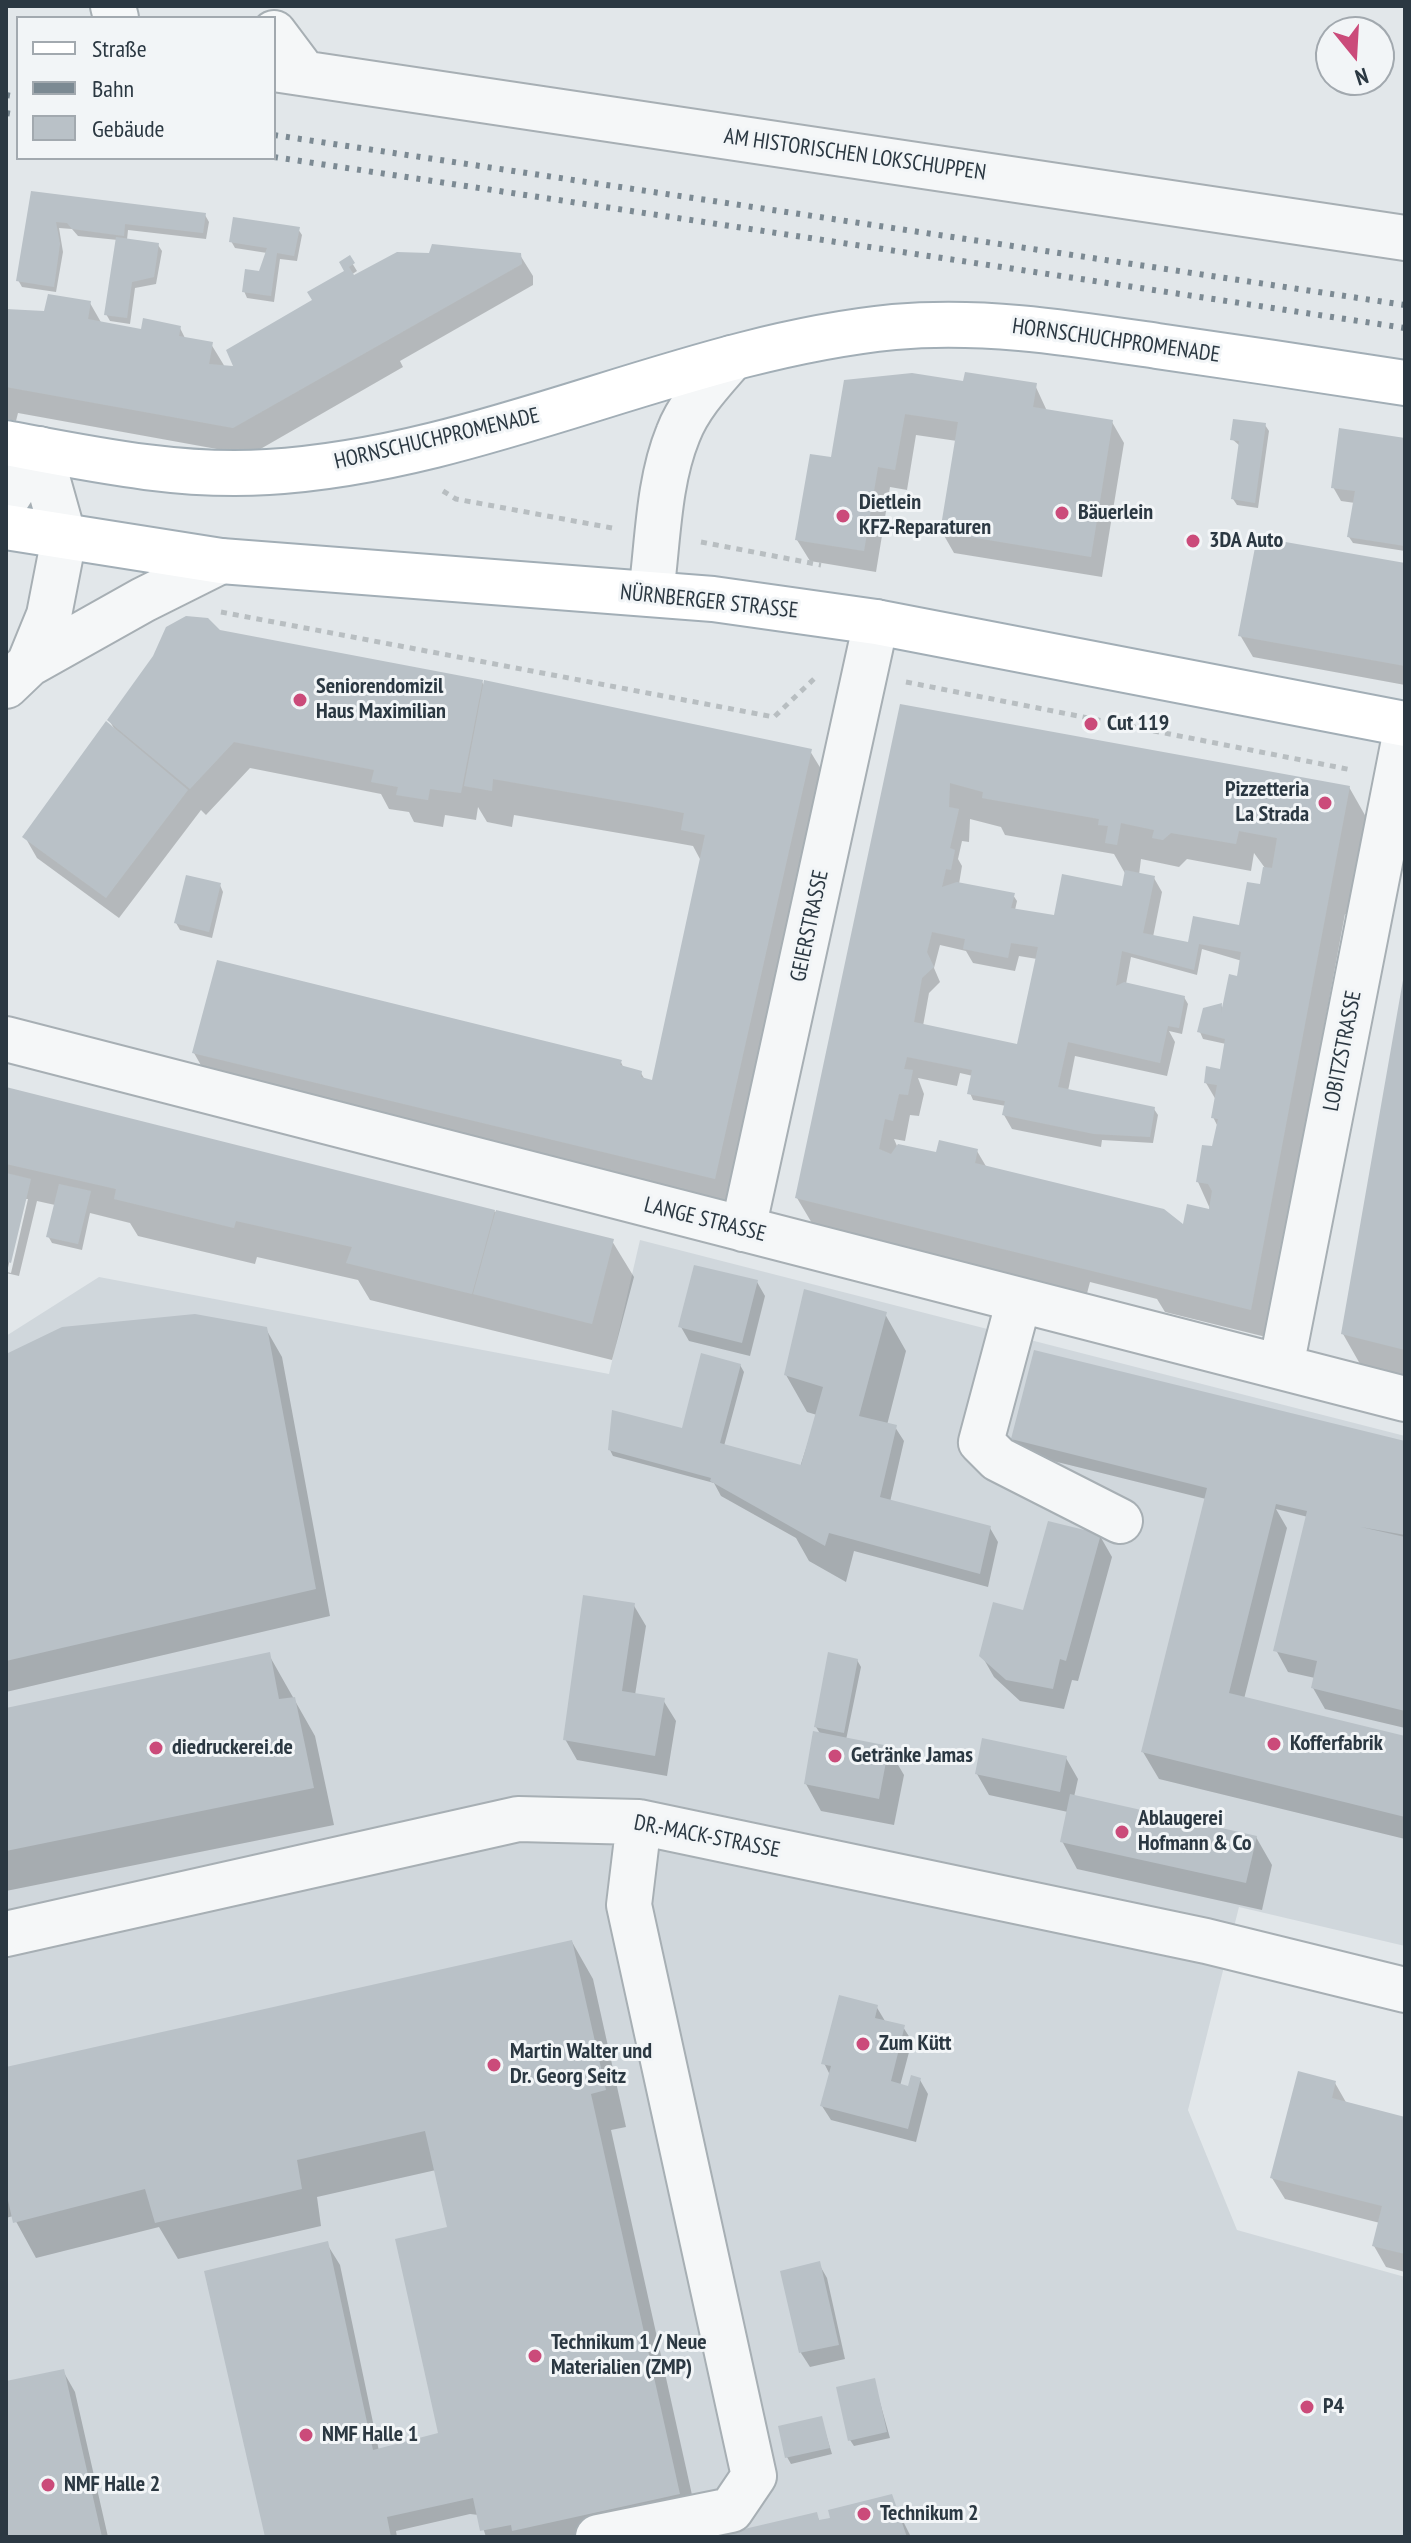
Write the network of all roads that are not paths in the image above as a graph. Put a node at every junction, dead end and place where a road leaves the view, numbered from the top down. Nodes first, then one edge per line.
1 (276, 38) edge
2 (289, 71) edge
3 (1405, 238) edge
4 (732, 358) junction
5 (1405, 383) edge
6 (23, 446) edge
7 (6, 500) edge
8 (6, 527) edge
9 (64, 538) junction
10 (221, 561) junction
11 (651, 594) junction
12 (876, 622) junction
13 (18, 675) edge
14 (1405, 724) edge
15 (1405, 735) edge
16 (6, 1039) edge
17 (743, 1229) junction
18 (1019, 1300) junction
19 (1281, 1367) junction
20 (1405, 1399) edge
21 (1120, 1521) dead end
22 (639, 1822) junction
23 (6, 1934) edge
24 (1405, 1990) edge
25 (598, 2537) edge

1 - 2 street, AM HISTORISCHEN LOKSCHUPPEN
2 - 3 street, AM HISTORISCHEN LOKSCHUPPEN
4 - 5 main road, HORNSCHUCHPROMENADE
4 - 6 main road, HORNSCHUCHPROMENADE
4 - 11 street
6 - 7 street
6 - 9 street
8 - 9 main road, NÜRNBERGER STRASSE
9 - 10 main road, NÜRNBERGER STRASSE
9 - 13 street
10 - 11 main road, NÜRNBERGER STRASSE
10 - 13 street
11 - 12 main road, NÜRNBERGER STRASSE
12 - 14 main road, NÜRNBERGER STRASSE
12 - 17 street, GEIERSTRASSE
15 - 19 street, LOBITZSTRASSE
16 - 17 street, LANGE STRASSE
17 - 18 street, LANGE STRASSE
18 - 19 street, LANGE STRASSE
18 - 21 street
19 - 20 street, LANGE STRASSE
22 - 23 street, DR.-MACK-STRASSE
22 - 24 street, DR.-MACK-STRASSE
22 - 25 street

